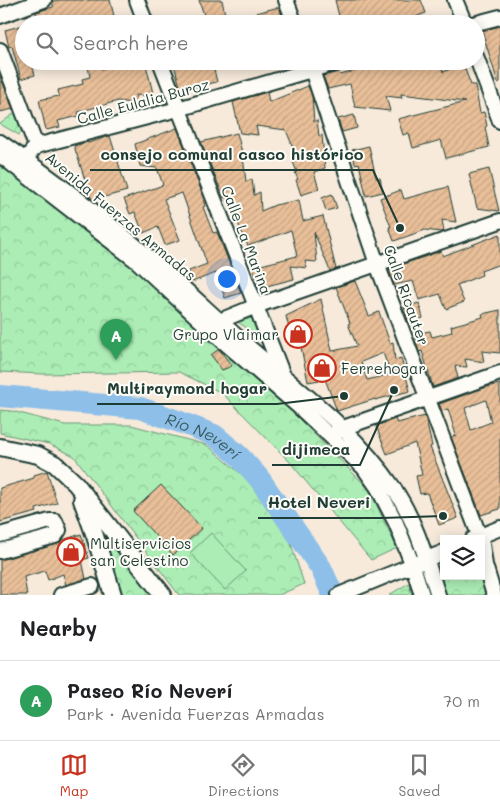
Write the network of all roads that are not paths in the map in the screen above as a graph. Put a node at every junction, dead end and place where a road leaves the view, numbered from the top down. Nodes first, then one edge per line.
1 (44, 0) edge
2 (137, 0) edge
3 (286, 0) edge
4 (455, 0) edge
5 (143, 15) edge
6 (292, 15) edge
7 (461, 15) edge
8 (0, 16) edge
9 (500, 17) edge
10 (485, 21) edge
11 (0, 50) edge
12 (163, 70) edge
13 (299, 70) edge
14 (312, 70) edge
15 (481, 70) edge
16 (178, 109) junction
17 (500, 121) edge
18 (0, 142) edge
19 (36, 146) junction
20 (0, 155) edge
21 (23, 164) junction
22 (500, 221) edge
23 (377, 264) junction
24 (256, 306) junction
25 (213, 323) junction
26 (500, 373) edge
27 (282, 374) junction
28 (427, 398) junction
29 (343, 428) junction
30 (331, 436) junction
31 (0, 447) edge
32 (76, 484) junction
33 (500, 528) edge
34 (0, 535) edge
35 (477, 535) edge
36 (485, 537) edge
37 (500, 538) edge
38 (485, 540) edge
39 (0, 551) edge
40 (440, 555) edge
41 (426, 560) junction
42 (485, 565) edge
43 (413, 566) junction
44 (92, 586) dead end
45 (62, 595) edge
46 (112, 595) edge
47 (163, 595) edge
48 (339, 595) edge
49 (422, 595) edge
50 (438, 595) edge
51 (494, 595) edge

1 - 8 street
2 - 5 street
3 - 6 street
4 - 7 street
9 - 10 street
11 - 19 street
12 - 16 street, Calle La Marina
13 - 16 street, Calle Eulalia Buroz
14 - 23 street, Calle Ricauter
15 - 17 street
16 - 19 street, Calle Eulalia Buroz
16 - 24 street, Calle La Marina
18 - 21 street, Avenida Fuerzas Armadas
19 - 21 street
20 - 21 street, Avenida Fuerzas Armadas
21 - 25 street, Avenida Fuerzas Armadas
22 - 23 street
23 - 24 street
23 - 28 street, Calle Ricauter
24 - 25 street
24 - 27 street, Calle La Marina
25 - 27 street, Avenida Fuerzas Armadas
25 - 30 street, Avenida Fuerzas Armadas
26 - 28 street
27 - 29 street, Avenida Fuerzas Armadas
28 - 29 street
28 - 35 street, Calle Ricauter
29 - 30 street
29 - 41 street, Avenida Fuerzas Armadas
30 - 43 street, Avenida Fuerzas Armadas
31 - 32 main road
32 - 46 main road
32 - 47 main road
33 - 36 street
34 - 39 street
37 - 38 street
40 - 41 street
41 - 43 street
41 - 50 street, Avenida Fuerzas Armadas
42 - 51 street, Calle Ricauter
43 - 48 street
43 - 49 street, Avenida Fuerzas Armadas
44 - 45 street

